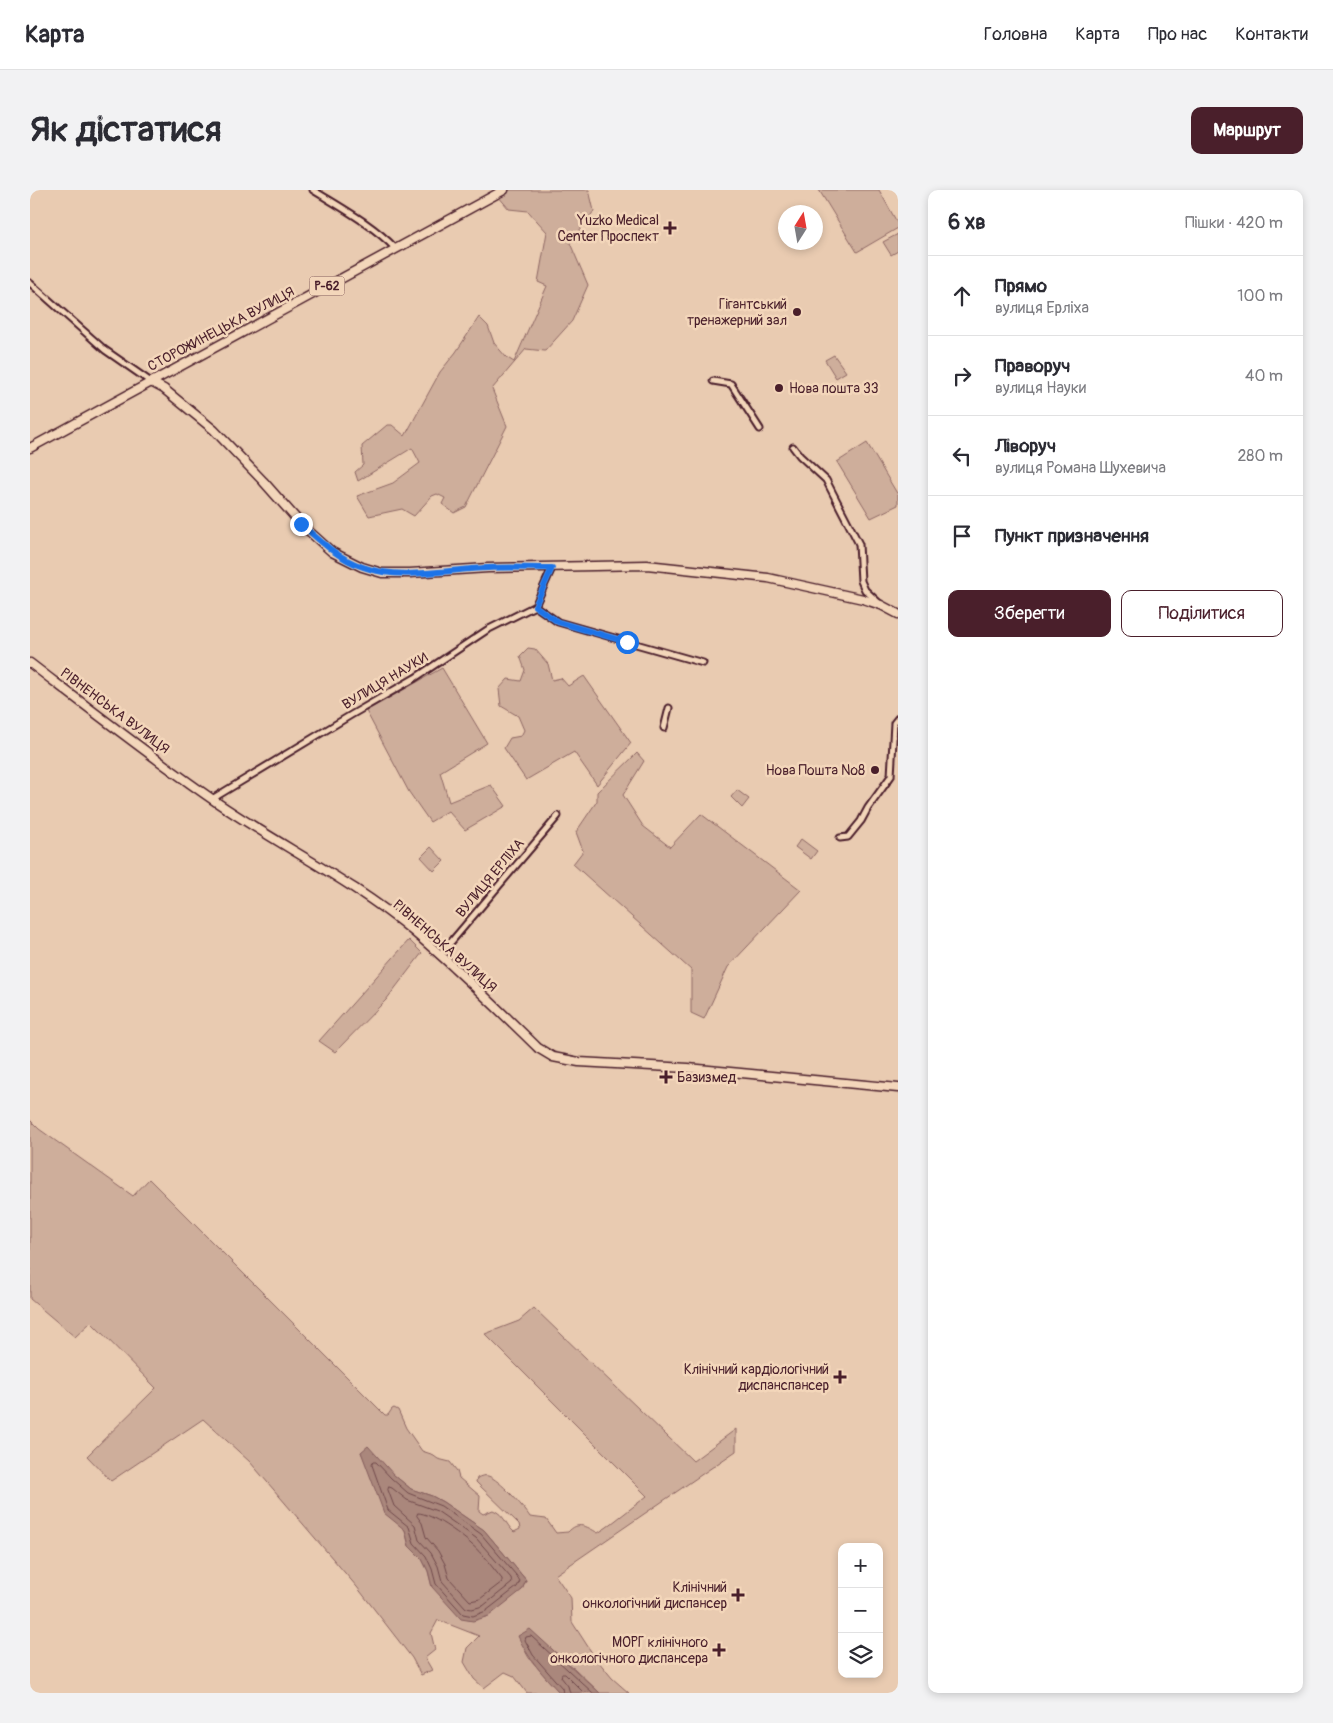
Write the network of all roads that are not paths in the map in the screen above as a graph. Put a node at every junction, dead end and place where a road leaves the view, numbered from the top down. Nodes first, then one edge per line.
1 (313, 190) edge
2 (504, 190) edge
3 (396, 249) junction
4 (30, 284) edge
5 (714, 380) dead end
6 (150, 382) junction
7 (760, 429) dead end
8 (793, 447) dead end
9 (30, 448) edge
10 (552, 568) junction
11 (881, 605) junction
12 (535, 606) junction
13 (898, 614) edge
14 (30, 663) edge
15 (703, 663) dead end
16 (669, 708) dead end
17 (898, 718) edge
18 (664, 728) dead end
19 (212, 799) junction
20 (558, 816) dead end
21 (840, 838) dead end
22 (440, 955) junction
23 (898, 1088) edge

1 - 3 street
2 - 3 street, СТОРОЖИНЕЦЬКА ВУЛИЦЯ / Р-62
3 - 6 street, СТОРОЖИНЕЦЬКА ВУЛИЦЯ / Р-62
4 - 6 street
5 - 7 street
6 - 9 street, СТОРОЖИНЕЦЬКА ВУЛИЦЯ / Р-62
6 - 10 street
8 - 11 street
10 - 11 street
10 - 12 street
11 - 13 street
12 - 15 street
12 - 19 street, ВУЛИЦЯ НАУКИ
14 - 19 street, РІВНЕНСЬКА ВУЛИЦЯ
16 - 18 street
17 - 21 street
19 - 22 street, РІВНЕНСЬКА ВУЛИЦЯ
20 - 22 street, ВУЛИЦЯ ЕРЛІХА
22 - 23 street, РІВНЕНСЬКА ВУЛИЦЯ

